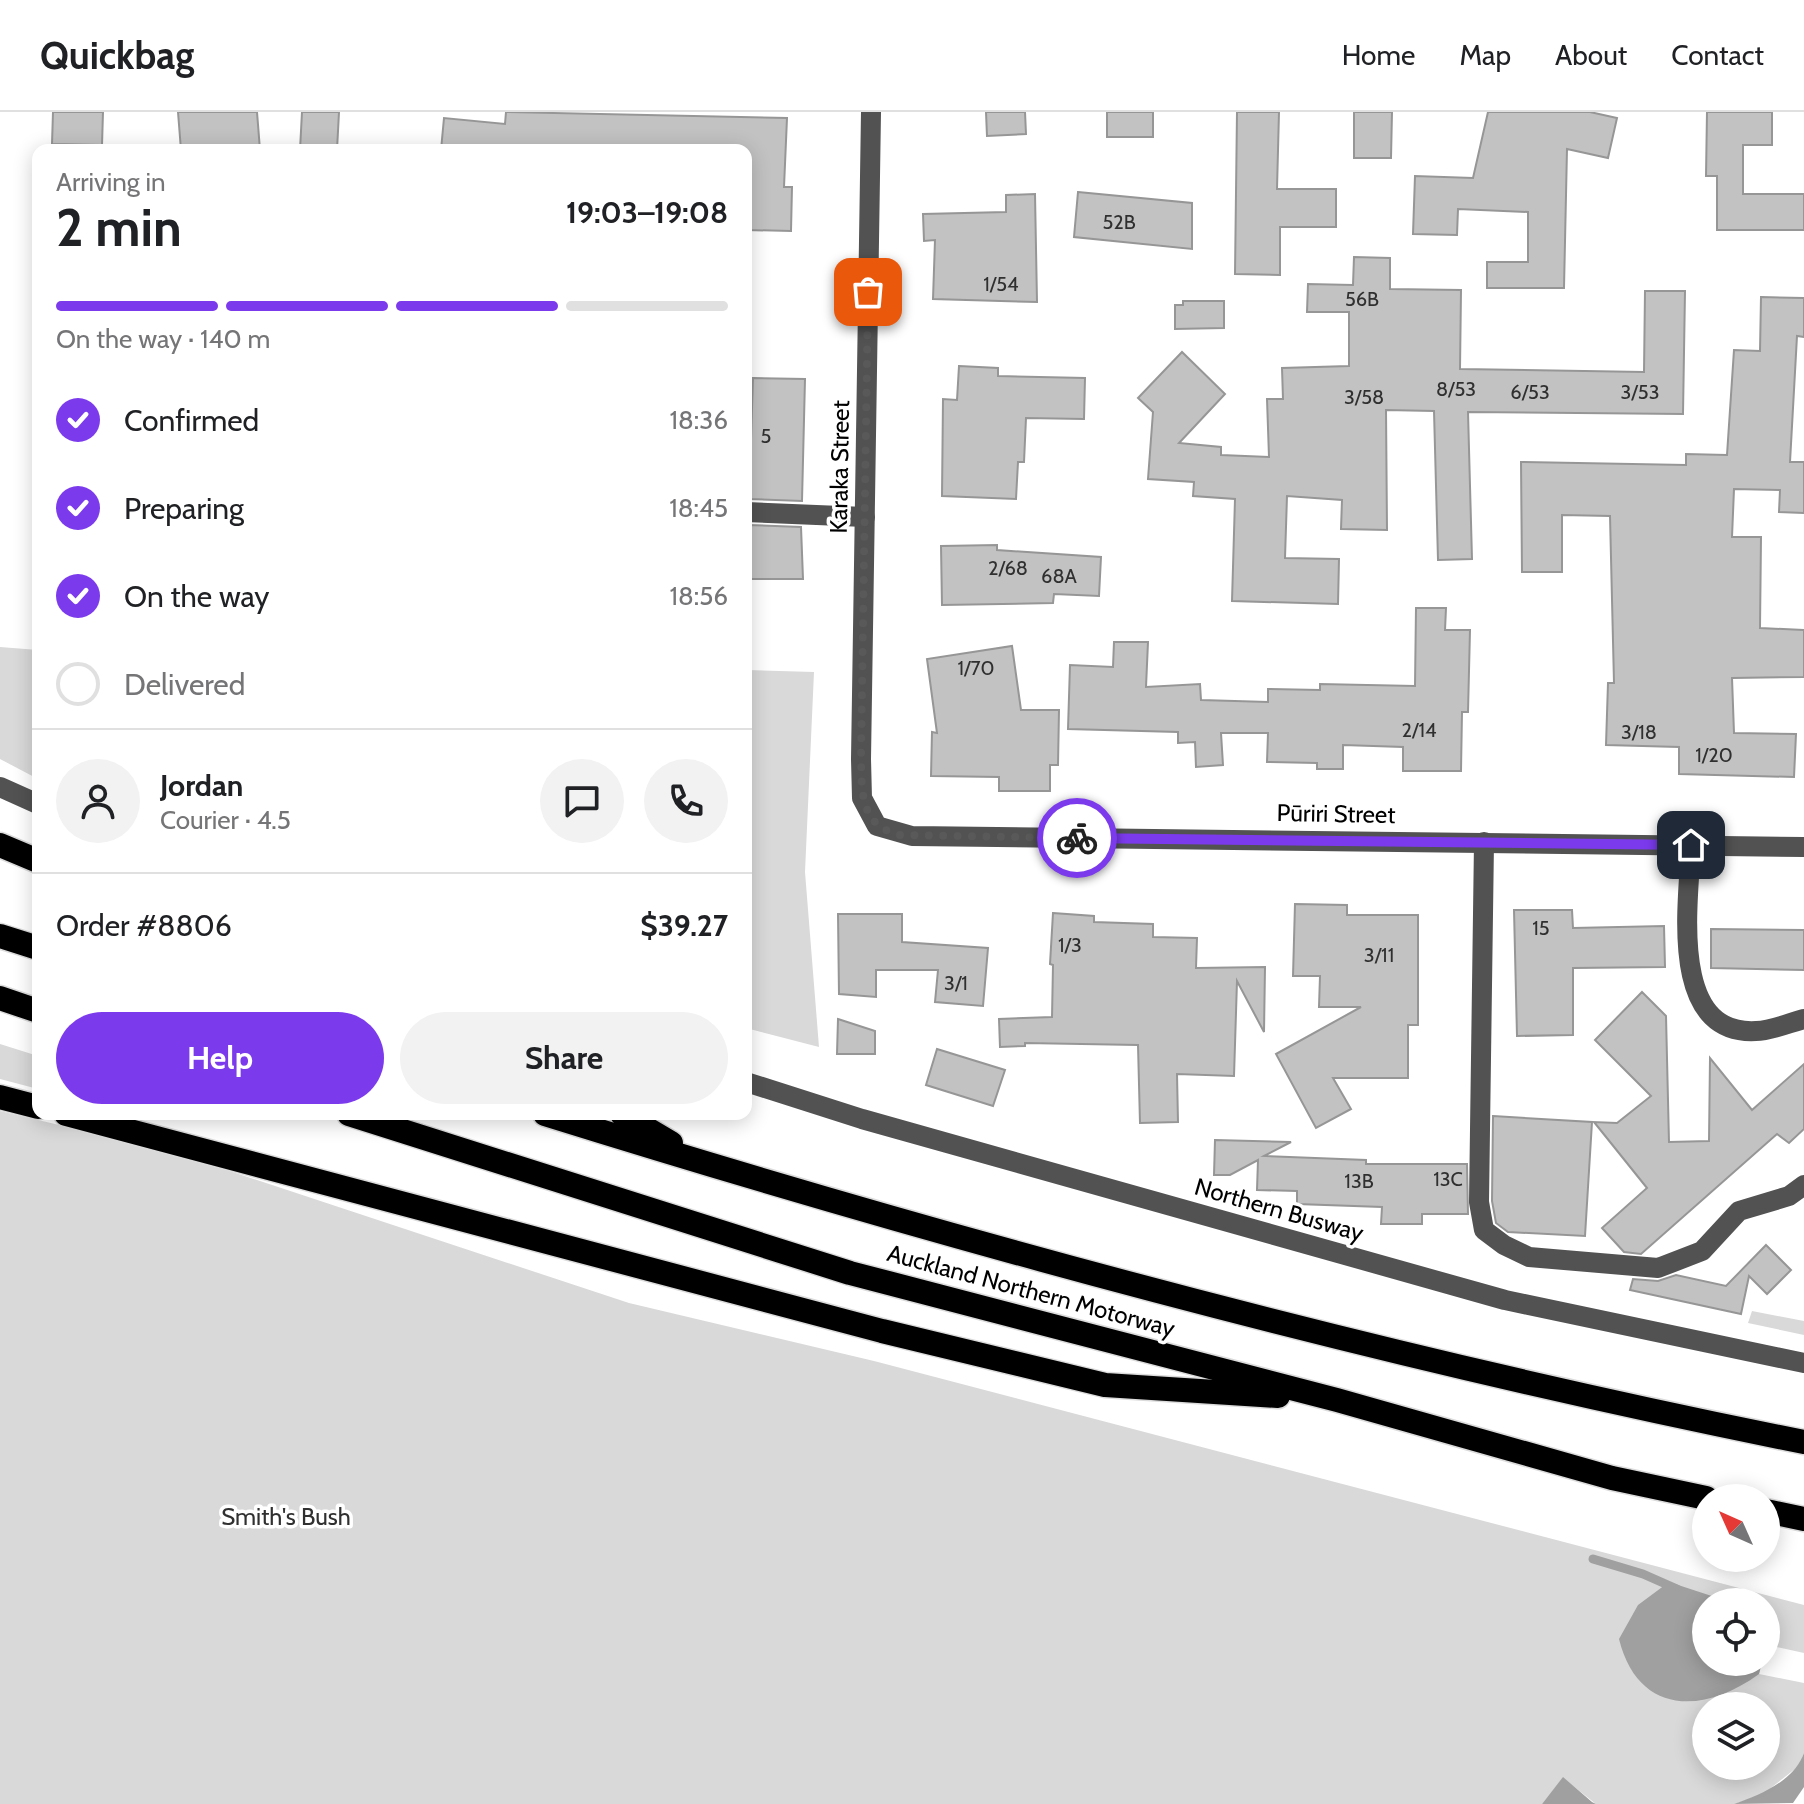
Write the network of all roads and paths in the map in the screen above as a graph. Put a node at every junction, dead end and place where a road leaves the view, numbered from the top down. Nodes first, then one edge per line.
1 (871, 112) edge
2 (752, 512) edge
3 (865, 517) junction
4 (0, 787) edge
5 (32, 801) edge
6 (871, 820) joint
7 (1484, 842) junction
8 (0, 845) edge
9 (1691, 845) junction
10 (1804, 847) edge
11 (32, 858) edge
12 (0, 936) edge
13 (32, 946) edge
14 (0, 998) edge
15 (32, 1009) edge
16 (1804, 1019) edge
17 (752, 1084) edge
18 (0, 1097) edge
19 (32, 1105) edge
20 (89, 1120) edge
21 (368, 1120) edge
22 (564, 1120) edge
23 (632, 1120) edge
24 (708, 1165) junction
25 (1804, 1185) edge
26 (1804, 1363) edge
27 (1337, 1400) junction
28 (1804, 1442) edge
29 (1692, 1495) edge
30 (1780, 1514) edge
31 (1804, 1519) edge

1 - 3 street, Karaka Street
2 - 3 street
3 - 6 street, Karaka Street
4 - 5 street
6 - 7 street, Pūriri Street
7 - 9 street, Pūriri Street
7 - 25 street
8 - 11 highway
9 - 10 street, Pūriri Street
9 - 16 street
12 - 13 highway
14 - 15 highway
17 - 26 street, Northern Busway
18 - 19 highway
20 - 27 highway
21 - 27 highway, Auckland Northern Motorway
22 - 24 highway, Auckland Northern Motorway
23 - 24 highway
24 - 28 highway, Auckland Northern Motorway
27 - 29 highway, Auckland Northern Motorway
30 - 31 highway

